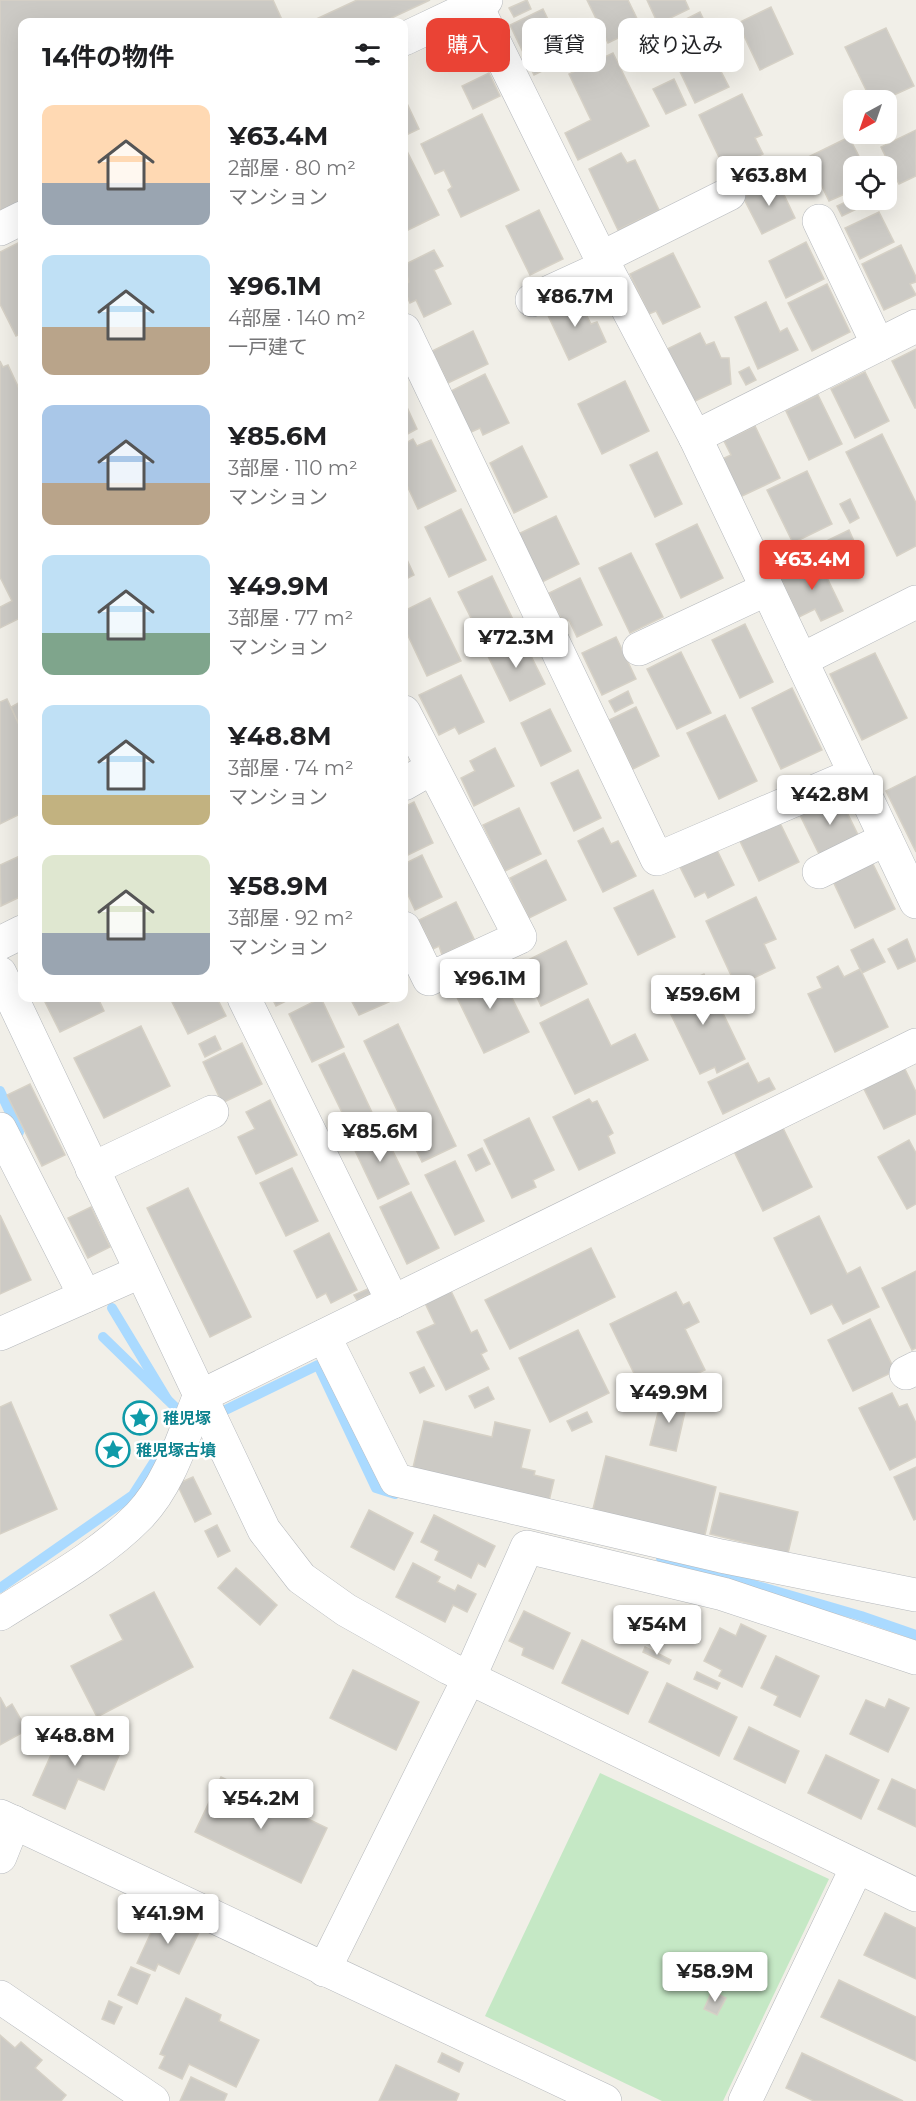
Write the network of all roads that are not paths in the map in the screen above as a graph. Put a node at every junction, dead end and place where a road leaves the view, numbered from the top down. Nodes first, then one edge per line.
1 (481, 2) edge
2 (408, 37) edge
3 (729, 194) dead end
4 (18, 220) edge
5 (819, 221) dead end
6 (0, 229) edge
7 (604, 262) junction
8 (532, 300) dead end
9 (916, 326) edge
10 (408, 338) edge
11 (878, 345) junction
12 (695, 437) junction
13 (767, 590) junction
14 (916, 602) edge
15 (639, 649) dead end
16 (801, 660) junction
17 (408, 720) edge
18 (432, 768) junction
19 (855, 774) junction
20 (408, 782) edge
21 (886, 839) junction
22 (819, 872) dead end
23 (916, 902) edge
24 (18, 934) edge
25 (408, 936) edge
26 (0, 943) edge
27 (0, 973) edge
28 (246, 1002) edge
29 (916, 1045) edge
30 (212, 1112) dead end
31 (0, 1129) edge
32 (92, 1169) junction
33 (140, 1272) junction
34 (85, 1296) junction
35 (393, 1302) junction
36 (0, 1334) edge
37 (324, 1336) junction
38 (199, 1397) junction
39 (916, 1595) edge
40 (0, 1614) edge
41 (916, 1658) edge
42 (469, 1678) junction
43 (7, 1819) edge
44 (0, 1857) edge
45 (857, 1867) junction
46 (916, 1895) edge
47 (324, 1970) junction
48 (0, 1997) edge
49 (114, 2091) edge
50 (153, 2101) edge
51 (605, 2101) edge
52 (745, 2101) edge

1 - 2 street
1 - 7 street
3 - 7 street
4 - 6 street
5 - 11 street
7 - 8 street
7 - 12 street
9 - 11 street
10 - 19 street
11 - 12 street
12 - 13 street
13 - 15 street
13 - 16 street
14 - 16 street
16 - 19 street
17 - 18 street
18 - 20 street
18 - 25 street
19 - 21 street
21 - 22 street
21 - 23 street
24 - 26 street
27 - 32 street
28 - 35 street
29 - 35 street
30 - 32 street
31 - 34 street
32 - 33 street
33 - 34 street
33 - 38 street
34 - 36 street
35 - 37 street
37 - 38 street
37 - 39 street
38 - 40 street
38 - 42 street
41 - 42 street
42 - 45 street
42 - 47 street
43 - 44 street
43 - 47 street
45 - 46 street
45 - 52 street
47 - 51 street
48 - 49 street
49 - 50 street

